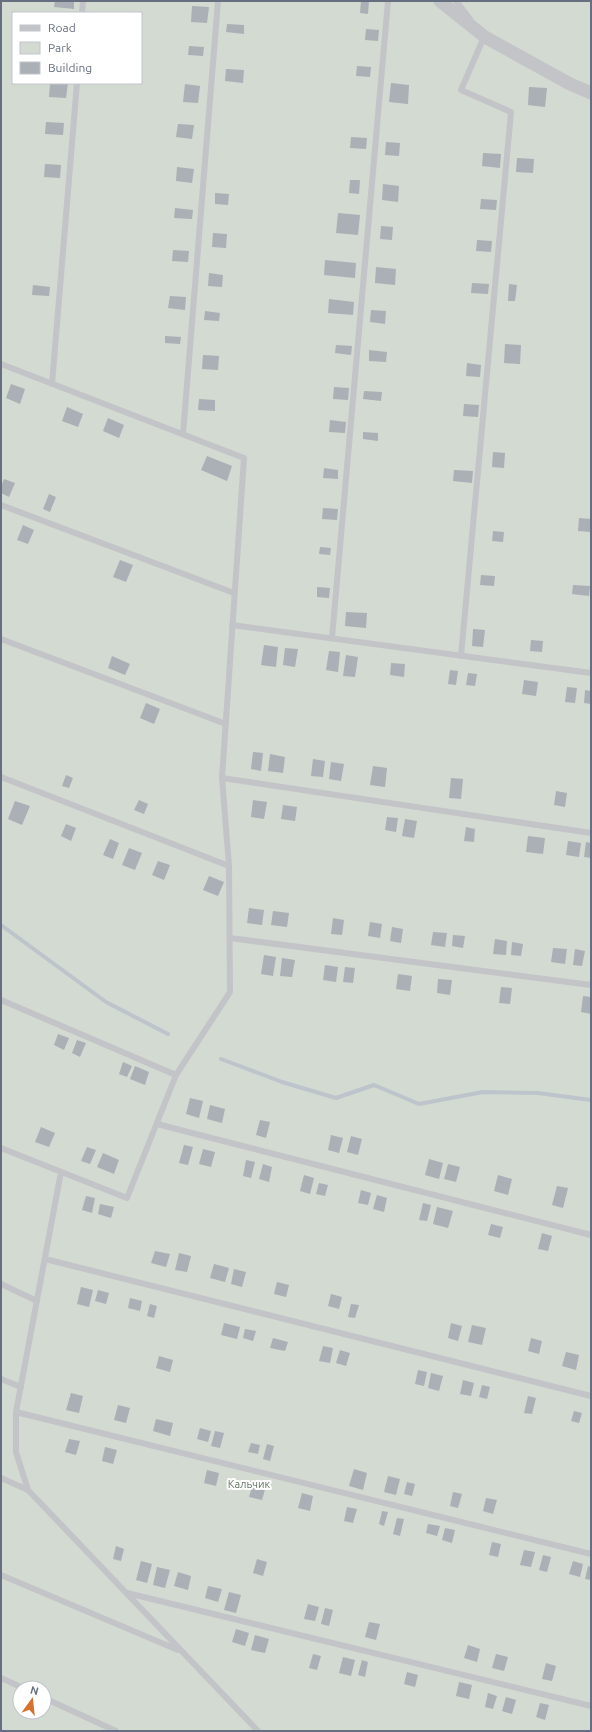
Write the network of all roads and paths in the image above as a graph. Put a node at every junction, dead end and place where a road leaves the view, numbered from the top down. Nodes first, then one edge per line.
1 (83, 1) edge
2 (218, 1) edge
3 (388, 1) edge
4 (440, 1) edge
5 (456, 1) edge
6 (82, 12) edge
7 (485, 37) junction
8 (76, 84) edge
9 (591, 93) edge
10 (1, 364) edge
11 (52, 384) junction
12 (183, 434) junction
13 (1, 505) edge
14 (234, 593) junction
15 (232, 625) junction
16 (332, 638) junction
17 (1, 639) edge
18 (461, 656) junction
19 (591, 673) edge
20 (226, 724) junction
21 (1, 777) edge
22 (222, 778) junction
23 (591, 833) edge
24 (229, 866) junction
25 (230, 938) junction
26 (591, 985) edge
27 (1, 1000) edge
28 (176, 1075) junction
29 (157, 1124) junction
30 (1, 1148) edge
31 (61, 1172) junction
32 (591, 1235) edge
33 (45, 1259) junction
34 (1, 1284) edge
35 (37, 1301) junction
36 (1, 1379) edge
37 (21, 1387) junction
38 (591, 1396) edge
39 (16, 1412) junction
40 (1, 1478) edge
41 (28, 1490) junction
42 (591, 1554) edge
43 (1, 1575) edge
44 (127, 1593) junction
45 (182, 1651) junction
46 (1, 1678) edge
47 (12, 1683) edge
48 (52, 1702) edge
49 (591, 1706) edge
50 (116, 1731) edge
51 (258, 1731) edge

1 - 6 lane
2 - 12 lane
3 - 16 lane
4 - 7 street
5 - 7 lane
7 - 9 street
7 - 18 lane
8 - 11 lane
10 - 11 lane
11 - 12 lane
12 - 14 lane
13 - 14 lane
14 - 15 lane
15 - 16 lane
15 - 20 lane
16 - 18 lane
17 - 20 lane
18 - 19 lane
20 - 22 lane
21 - 24 lane
22 - 23 lane
22 - 24 lane
24 - 25 lane
25 - 26 lane
25 - 28 lane
27 - 28 lane
28 - 29 lane
29 - 31 lane
29 - 32 lane
30 - 31 lane
31 - 33 lane
33 - 35 lane
33 - 38 lane
34 - 35 lane
35 - 37 lane
36 - 37 lane
37 - 39 lane
39 - 41 lane
39 - 42 lane
40 - 41 lane
41 - 44 lane
43 - 45 lane
44 - 45 lane
44 - 49 lane
45 - 51 lane
46 - 47 lane
48 - 50 lane

